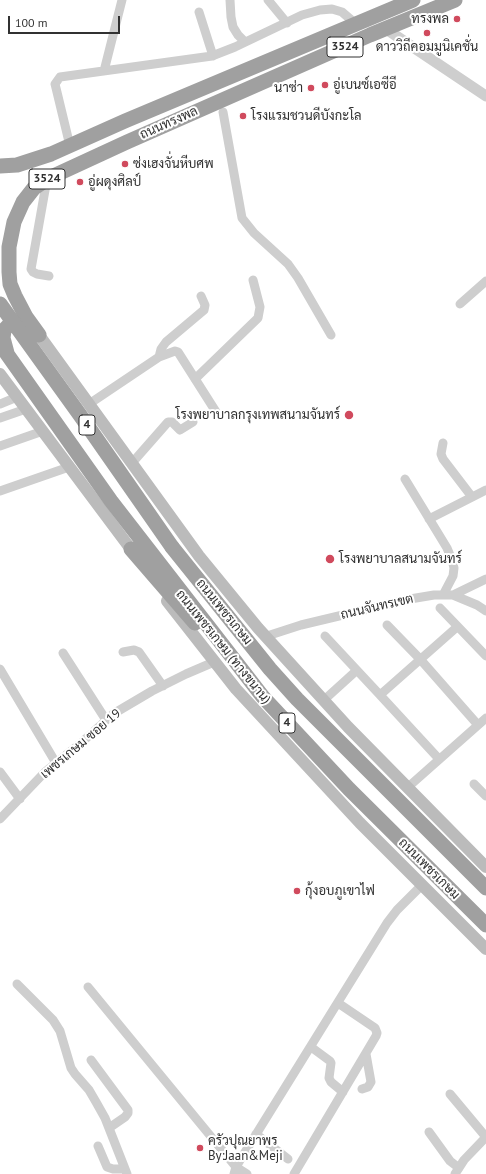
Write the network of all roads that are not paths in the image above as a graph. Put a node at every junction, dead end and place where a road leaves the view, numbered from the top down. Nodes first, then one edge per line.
1 (122, 0) edge
2 (230, 0) edge
3 (268, 0) edge
4 (412, 0) edge
5 (455, 0) edge
6 (392, 4) edge
7 (199, 12) dead end
8 (287, 23) junction
9 (356, 24) junction
10 (386, 29) junction
11 (245, 42) junction
12 (213, 56) junction
13 (104, 71) junction
14 (228, 78) junction
15 (235, 94) junction
16 (486, 96) edge
17 (223, 112) dead end
18 (70, 146) junction
19 (0, 166) edge
20 (47, 179) junction
21 (13, 225) junction
22 (0, 275) edge
23 (49, 276) dead end
24 (253, 280) dead end
25 (486, 281) edge
26 (201, 296) dead end
27 (0, 304) edge
28 (460, 304) dead end
29 (38, 335) junction
30 (331, 335) dead end
31 (4, 349) edge
32 (159, 357) junction
33 (0, 374) edge
34 (195, 379) junction
35 (17, 397) junction
36 (0, 404) edge
37 (89, 404) junction
38 (26, 409) junction
39 (218, 415) dead end
40 (0, 418) edge
41 (193, 422) dead end
42 (43, 431) junction
43 (443, 443) dead end
44 (0, 446) edge
45 (132, 463) junction
46 (69, 467) junction
47 (405, 479) dead end
48 (486, 490) edge
49 (0, 491) edge
50 (472, 497) junction
51 (429, 519) junction
52 (131, 549) junction
53 (486, 579) edge
54 (443, 594) junction
55 (453, 595) junction
56 (440, 608) dead end
57 (486, 611) edge
58 (387, 625) dead end
59 (458, 627) junction
60 (266, 636) junction
61 (325, 636) dead end
62 (123, 652) dead end
63 (63, 653) dead end
64 (486, 656) edge
65 (420, 659) junction
66 (214, 662) junction
67 (0, 669) edge
68 (356, 671) junction
69 (164, 686) junction
70 (380, 695) junction
71 (263, 697) junction
72 (324, 700) junction
73 (486, 718) edge
74 (106, 720) junction
75 (478, 725) junction
76 (438, 759) junction
77 (56, 763) junction
78 (0, 772) edge
79 (474, 784) dead end
80 (407, 788) junction
81 (486, 796) edge
82 (20, 799) junction
83 (0, 819) edge
84 (460, 862) junction
85 (485, 865) edge
86 (422, 885) junction
87 (486, 885) edge
88 (486, 888) edge
89 (458, 898) junction
90 (486, 925) edge
91 (486, 931) edge
92 (486, 949) edge
93 (17, 984) dead end
94 (88, 987) dead end
95 (338, 1003) junction
96 (311, 1047) junction
97 (366, 1054) junction
98 (91, 1060) dead end
99 (362, 1089) dead end
100 (343, 1092) junction
101 (450, 1094) dead end
102 (109, 1128) junction
103 (429, 1132) dead end
104 (256, 1134) junction
105 (486, 1137) edge
106 (98, 1146) dead end
107 (288, 1159) dead end
108 (235, 1170) edge
109 (126, 1172) edge
110 (457, 1172) edge
111 (247, 1174) edge
112 (294, 1174) edge
113 (447, 1174) edge

1 - 13 street
2 - 11 street
3 - 8 street
4 - 6 highway, ถนนทรงพล / 3524
5 - 10 highway, ถนนทรงพล / 3524
6 - 9 highway, ถนนทรงพล / 3524
7 - 12 street
8 - 9 street
8 - 11 street
9 - 14 highway, ถนนทรงพล / 3524
10 - 15 highway, ถนนทรงพล / 3524
10 - 16 street
11 - 12 street
12 - 13 street
13 - 18 street
14 - 15 highway
14 - 18 highway, ถนนทรงพล / 3524
15 - 20 highway, ถนนทรงพล / 3524
17 - 30 street
18 - 19 highway, ถนนทรงพล / 3524
20 - 21 highway, ถนนทรงพล / 3524
20 - 23 street
21 - 22 highway
21 - 29 highway, ถนนทรงพล / 3524
24 - 34 street
25 - 28 street
26 - 32 street
27 - 84 highway, ถนนเพชรเกษม / 4, bridge
29 - 31 highway
29 - 37 main road, 4
31 - 71 highway, ถนนเพชรเกษม / 4
32 - 34 street
32 - 37 street
33 - 35 main road, ถนนเพชรเกษม (ทางขนาน) / 4
34 - 39 street
35 - 36 street
35 - 38 main road, ถนนเพชรเกษม (ทางขนาน) / 4
37 - 45 main road, 4
38 - 40 street
38 - 42 main road, ถนนเพชรเกษม (ทางขนาน) / 4
41 - 45 street
42 - 44 street
42 - 46 main road, ถนนเพชรเกษม (ทางขนาน) / 4
43 - 50 street
45 - 60 main road, 4
46 - 49 street
46 - 52 main road, ถนนเพชรเกษม (ทางขนาน) / 4
47 - 51 street
48 - 50 street
50 - 51 street
51 - 54 street
52 - 66 main road, ถนนเพชรเกษม (ทางขนาน) / 4
52 - 71 highway
53 - 55 street
54 - 55 street, ถนนจันทรเขต
54 - 60 street, ถนนจันทรเขต
55 - 57 street, ถนนจันทรเขต
56 - 59 street
58 - 65 street
59 - 64 street
59 - 65 street
60 - 72 main road, 4
61 - 68 street
62 - 69 street
63 - 74 street
65 - 70 street
65 - 75 street
66 - 69 street, เพชรเกษม ซอย 19
66 - 86 main road, ถนนเพชรเกษม (ทางขนาน) / 4
67 - 77 street
68 - 70 street
68 - 72 street
69 - 74 street, เพชรเกษม ซอย 19
70 - 76 street
71 - 89 highway, ถนนเพชรเกษม / 4
72 - 80 main road, 4
73 - 75 street
74 - 77 street, เพชรเกษม ซอย 19
75 - 76 street
76 - 80 street
77 - 82 street, เพชรเกษม ซอย 19
78 - 82 street
79 - 81 street
80 - 85 main road, 4
82 - 83 street, เพชรเกษม ซอย 19
84 - 87 highway
84 - 88 highway, ถนนเพชรเกษม / 4
86 - 92 main road, ถนนเพชรเกษม (ทางขนาน) / 4
86 - 95 street
89 - 90 highway, ถนนเพชรเกษม / 4
89 - 91 highway
93 - 102 street
94 - 108 street
95 - 96 street
95 - 97 street
96 - 100 street
96 - 104 street
97 - 99 street
97 - 100 street
98 - 102 street
100 - 112 street
101 - 105 street
102 - 109 street
103 - 110 street
104 - 107 street
104 - 108 street
105 - 110 street
106 - 109 street
108 - 111 street
110 - 113 street

